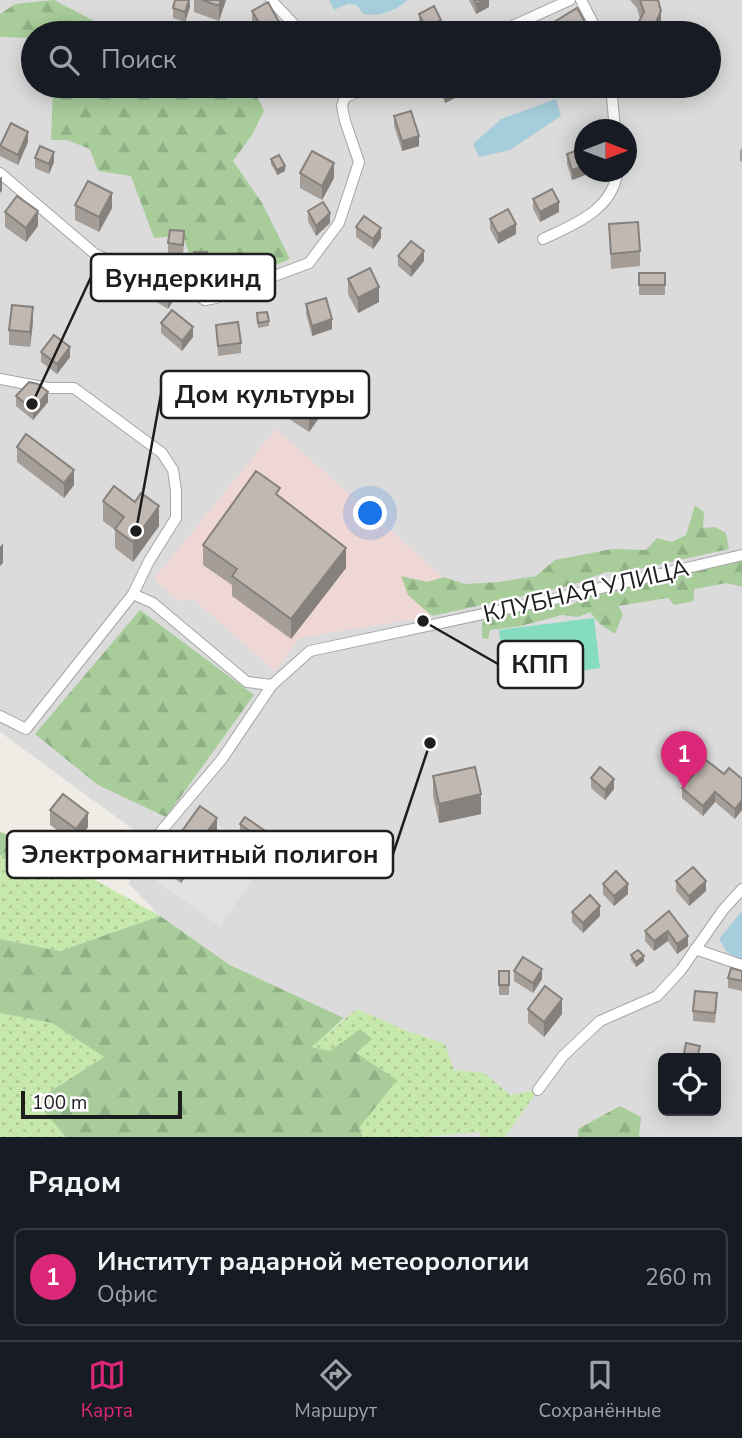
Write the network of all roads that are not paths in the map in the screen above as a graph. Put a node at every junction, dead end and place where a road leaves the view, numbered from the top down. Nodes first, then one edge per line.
1 (271, 0) edge
2 (569, 0) edge
3 (581, 0) edge
4 (291, 21) edge
5 (523, 21) edge
6 (592, 21) edge
7 (345, 98) edge
8 (612, 98) edge
9 (614, 119) edge
10 (0, 173) edge
11 (615, 182) edge
12 (543, 239) dead end
13 (0, 379) edge
14 (742, 555) edge
15 (133, 594) junction
16 (272, 685) junction
17 (0, 716) edge
18 (138, 867) dead end
19 (742, 889) edge
20 (695, 949) junction
21 (742, 965) edge
22 (538, 1090) dead end

1 - 4 street
2 - 5 street
3 - 6 street
7 - 10 street
8 - 9 street
11 - 12 street
13 - 15 street
14 - 16 street, КЛУБНАЯ УЛИЦА
15 - 16 street
15 - 17 street
16 - 18 street, КЛУБНАЯ УЛИЦА
19 - 20 street
20 - 21 street
20 - 22 street

